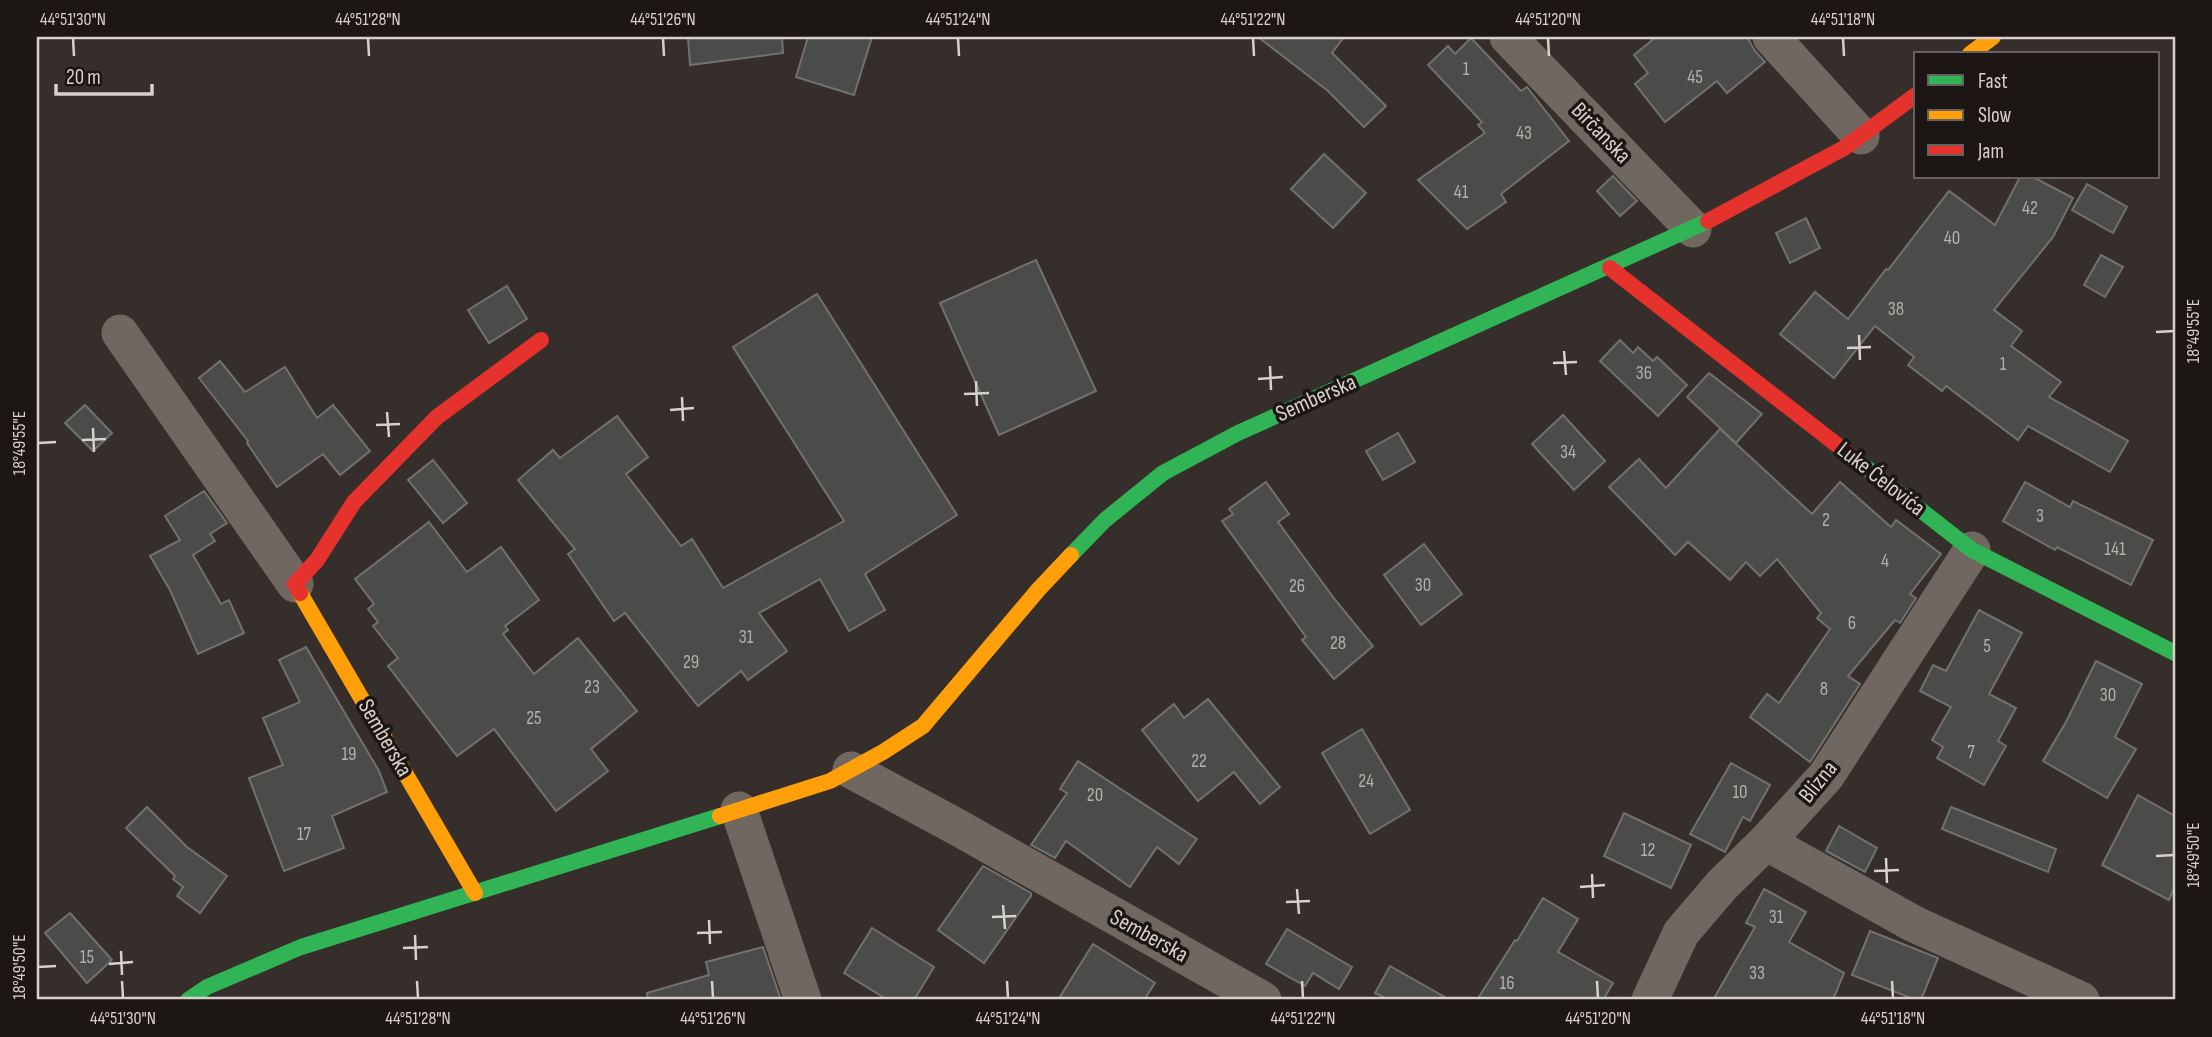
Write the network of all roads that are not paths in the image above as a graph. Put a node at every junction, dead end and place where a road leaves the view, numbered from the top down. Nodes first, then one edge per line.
1 (1508, 37) edge
2 (1771, 37) edge
3 (1993, 37) edge
4 (1973, 52) edge
5 (1914, 96) edge
6 (1861, 136) junction
7 (1693, 229) junction
8 (1610, 268) junction
9 (120, 333) dead end
10 (541, 340) dead end
11 (1972, 550) junction
12 (295, 584) junction
13 (2175, 653) edge
14 (850, 770) junction
15 (739, 810) junction
16 (1766, 842) junction
17 (475, 892) junction
18 (188, 1000) edge
19 (803, 1000) edge
20 (1263, 1000) edge
21 (1650, 1000) edge
22 (2081, 1000) edge

1 - 7 street, Birčanska
2 - 6 street
3 - 4 main road
5 - 6 main road, Semberska
6 - 7 main road, Semberska
7 - 8 main road, Semberska
8 - 11 main road, Luke Ćelovića
8 - 14 main road, Semberska
9 - 12 street, Semberska
10 - 12 main road
11 - 13 main road, Luke Ćelovića
11 - 16 street, Blizna
12 - 17 main road, Semberska
14 - 15 main road, Semberska
14 - 20 street, Semberska
15 - 17 main road, Semberska
15 - 19 street
16 - 21 street, Blizna
16 - 22 street
17 - 18 main road, Semberska

